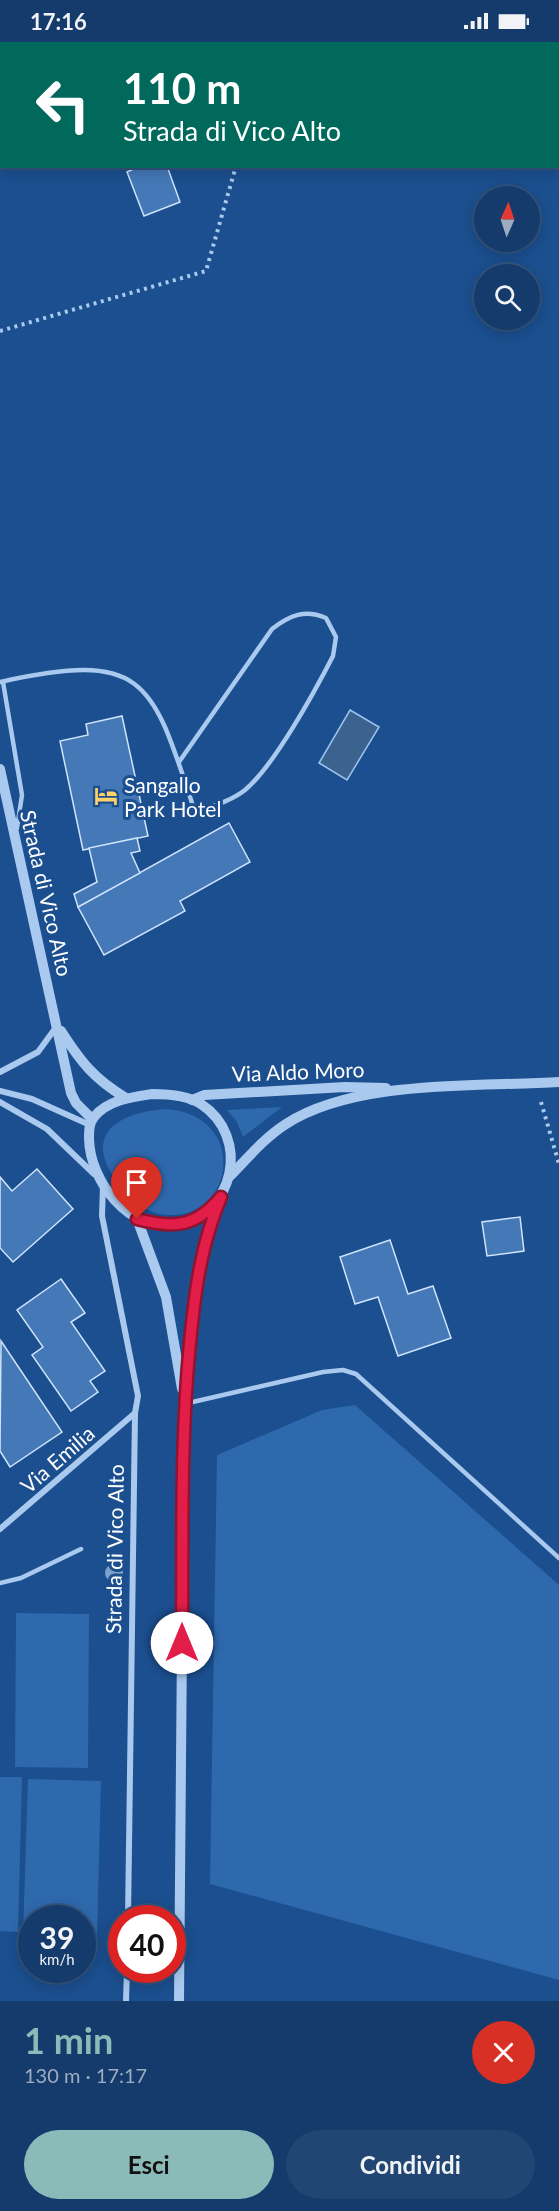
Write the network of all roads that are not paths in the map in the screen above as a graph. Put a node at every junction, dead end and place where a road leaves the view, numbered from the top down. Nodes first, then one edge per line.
1 (1, 682) edge
2 (178, 762) junction
3 (0, 769) edge
4 (15, 840) junction
5 (57, 1025) junction
6 (0, 1072) edge
7 (559, 1082) edge
8 (407, 1090) junction
9 (0, 1091) edge
10 (126, 1098) junction
11 (192, 1100) junction
12 (0, 1102) edge
13 (91, 1122) junction
14 (229, 1178) junction
15 (101, 1182) junction
16 (221, 1197) junction
17 (137, 1219) junction
18 (184, 1404) junction
19 (135, 1413) junction
20 (0, 1529) edge
21 (81, 1549) dead end
22 (559, 1558) edge
23 (0, 1583) edge
24 (128, 1905) edge
25 (127, 1983) edge
26 (126, 2001) edge
27 (179, 2001) edge

1 - 2 lane
1 - 4 lane
2 - 2 lane
3 - 4 street, Strada di Vico Alto
4 - 5 street, Strada di Vico Alto
5 - 6 street
5 - 10 street, Strada di Vico Alto
5 - 13 street, Strada di Vico Alto
7 - 8 street, Via Aldo Moro
8 - 11 street, Via Aldo Moro
8 - 14 street, Via Aldo Moro
9 - 13 street
10 - 11 street
10 - 13 street
11 - 14 street
12 - 15 street
13 - 15 street, Strada di Vico Alto
14 - 16 street
15 - 17 street, Strada di Vico Alto
15 - 19 street, Strada di Vico Alto
16 - 17 street
16 - 18 street
17 - 18 street
18 - 22 lane
18 - 27 street
19 - 20 street, Via Emilia
19 - 24 street, Strada di Vico Alto
21 - 23 lane
25 - 26 street

